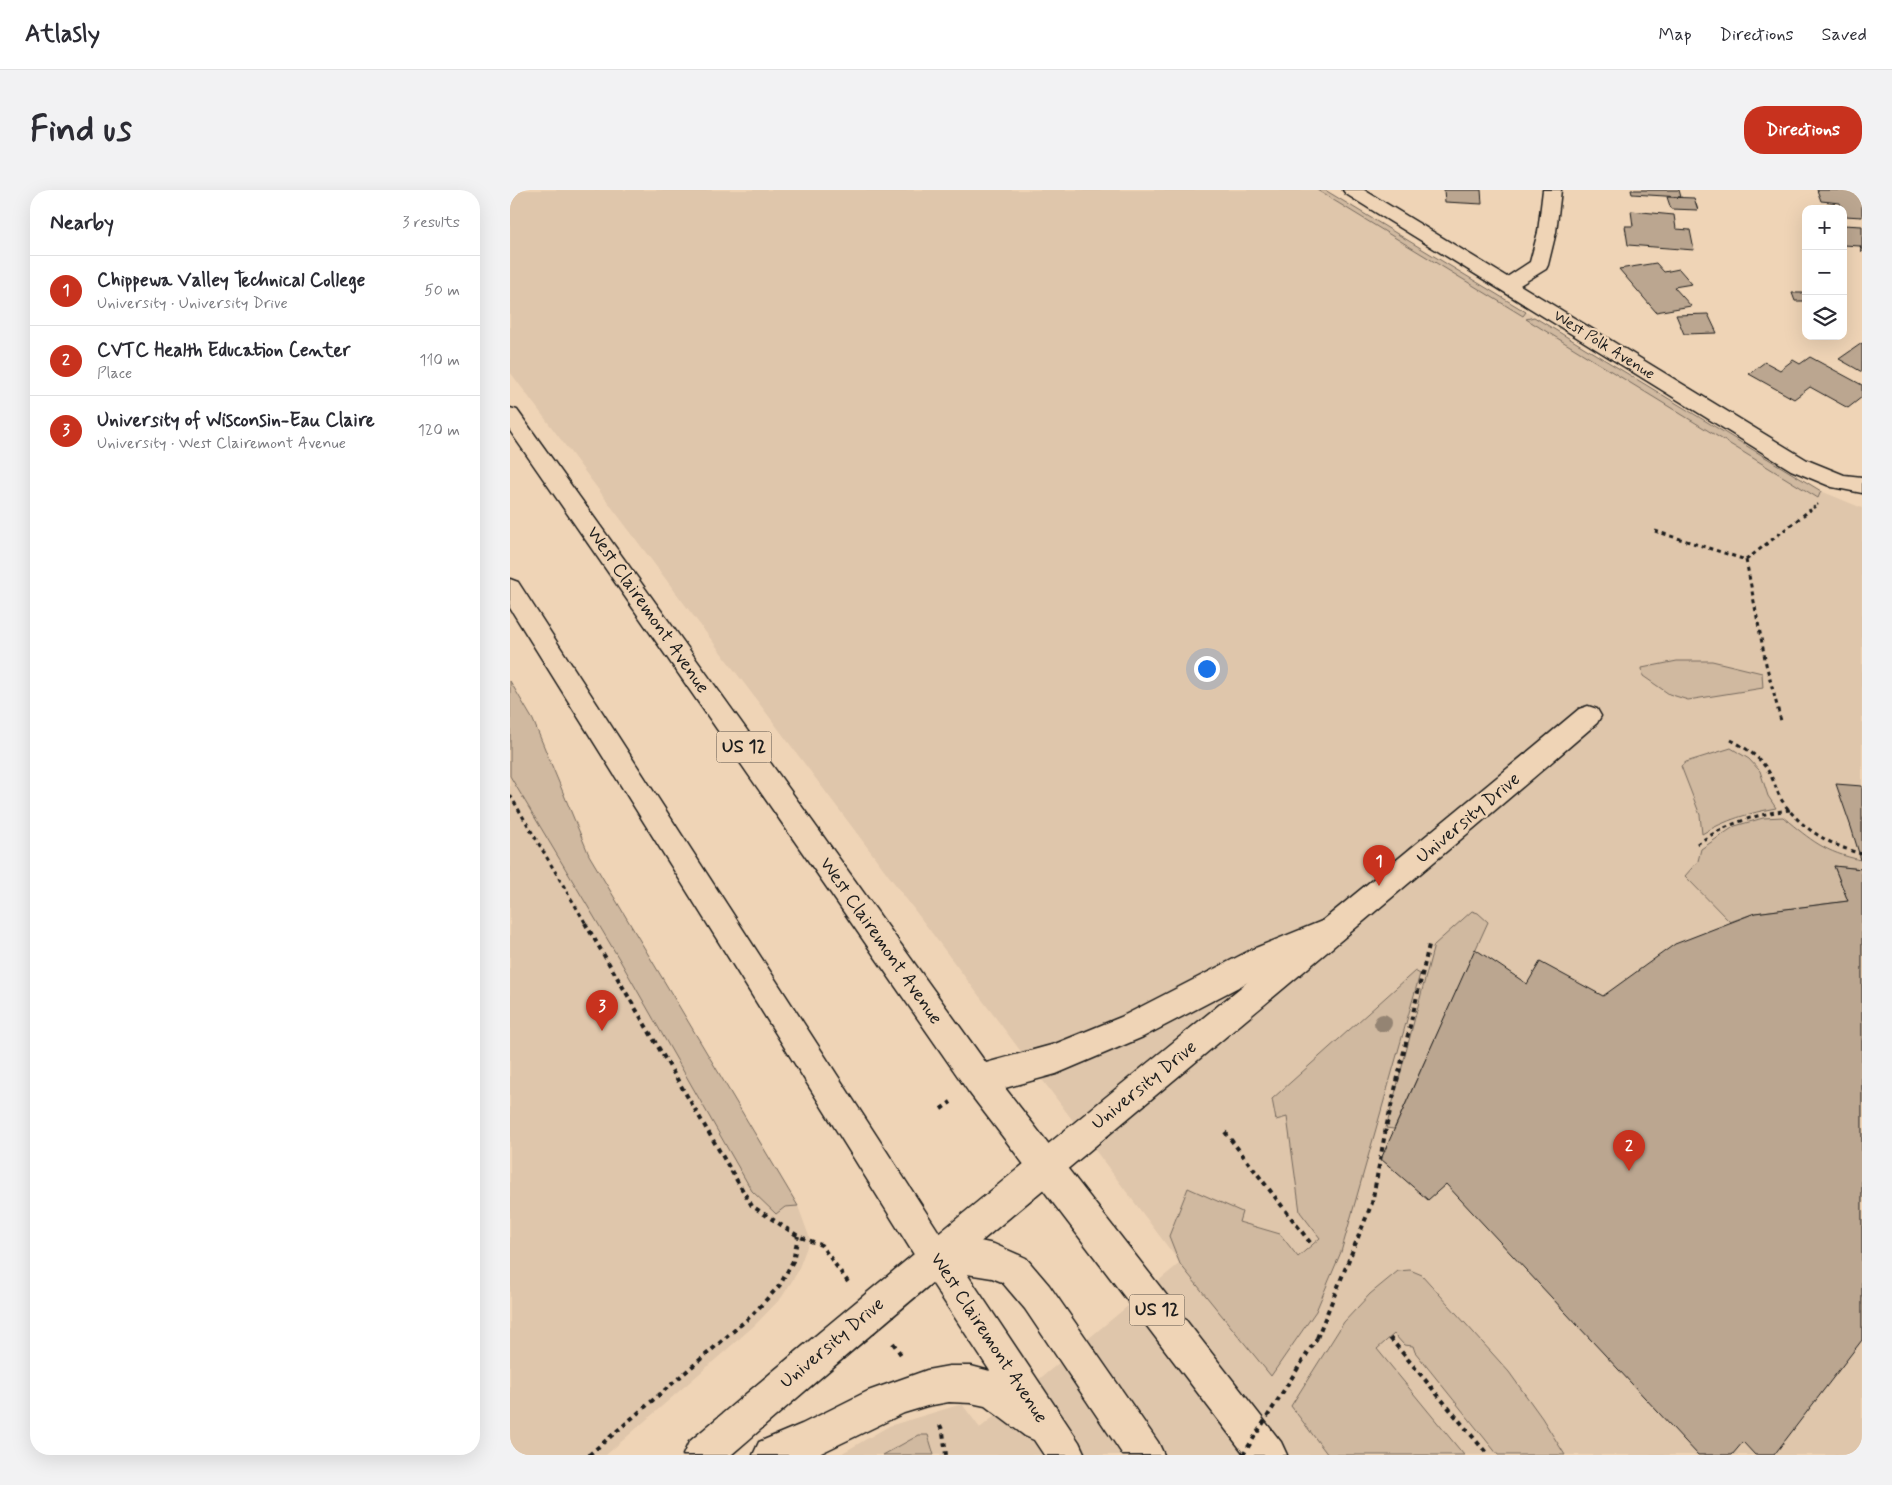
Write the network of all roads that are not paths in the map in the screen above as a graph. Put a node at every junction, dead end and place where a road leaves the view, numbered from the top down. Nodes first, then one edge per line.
1 (1352, 190) edge
2 (1552, 190) edge
3 (1507, 285) junction
4 (510, 415) edge
5 (1862, 485) edge
6 (510, 588) edge
7 (1588, 716) dead end
8 (1332, 930) junction
9 (979, 1080) junction
10 (1046, 1165) junction
11 (935, 1257) junction
12 (1059, 1444) edge
13 (702, 1455) edge
14 (772, 1455) edge
15 (1145, 1455) edge
16 (1268, 1455) edge

1 - 3 main road, West Polk Avenue
2 - 3 main road
3 - 5 main road, West Polk Avenue
4 - 9 main road, West Clairemont Avenue / US 12
6 - 11 main road, West Clairemont Avenue
7 - 8 main road, University Drive
8 - 9 main road
8 - 10 main road, University Drive
9 - 10 main road, West Clairemont Avenue / US 12
10 - 11 main road, University Drive
10 - 16 main road, West Clairemont Avenue / US 12
11 - 12 main road, West Clairemont Avenue
11 - 13 main road, University Drive
11 - 15 main road
12 - 14 main road

